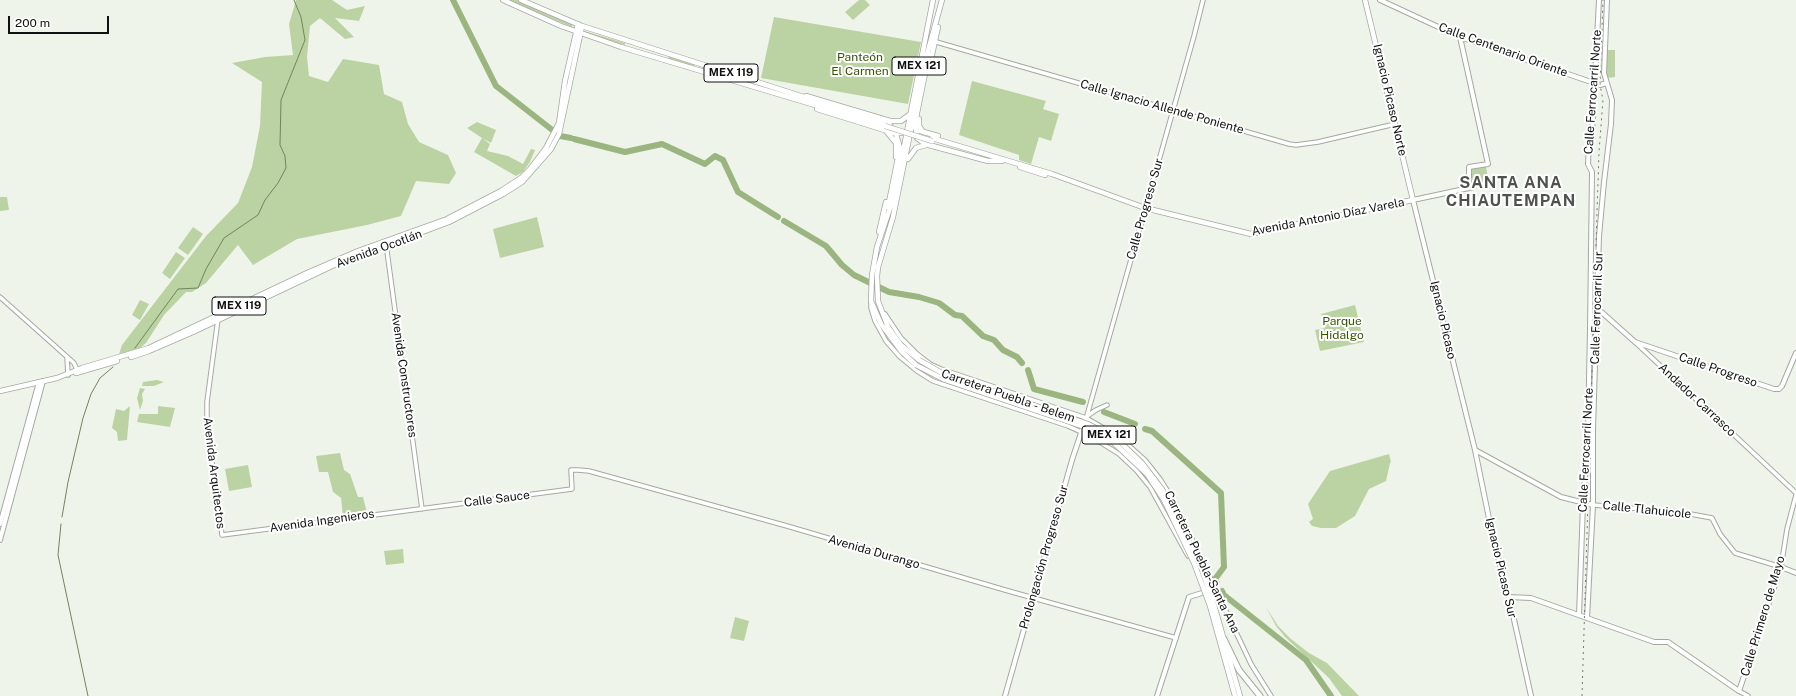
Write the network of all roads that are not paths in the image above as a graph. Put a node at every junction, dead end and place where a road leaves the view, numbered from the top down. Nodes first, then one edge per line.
1 (503, 0) edge
2 (522, 0) edge
3 (934, 0) edge
4 (942, 0) edge
5 (1203, 0) edge
6 (1365, 0) edge
7 (1380, 0) edge
8 (1598, 0) edge
9 (1607, 0) edge
10 (580, 25) junction
11 (561, 26) junction
12 (578, 31) junction
13 (593, 37) junction
14 (1460, 37) junction
15 (575, 41) junction
16 (932, 41) junction
17 (663, 51) junction
18 (660, 59) junction
19 (1607, 83) junction
20 (1594, 84) junction
21 (798, 98) junction
22 (1173, 110) junction
23 (910, 113) junction
24 (918, 123) junction
25 (1395, 124) junction
26 (886, 125) junction
27 (923, 132) junction
28 (911, 133) junction
29 (929, 133) junction
30 (896, 134) junction
31 (932, 139) junction
32 (927, 144) junction
33 (988, 154) junction
34 (1002, 161) junction
35 (904, 165) junction
36 (1059, 178) junction
37 (1413, 200) junction
38 (1145, 208) junction
39 (887, 215) junction
40 (386, 244) junction
41 (884, 245) junction
42 (877, 248) junction
43 (874, 275) junction
44 (0, 297) edge
45 (878, 298) junction
46 (871, 301) junction
47 (1597, 308) junction
48 (218, 318) junction
49 (1635, 342) junction
50 (1796, 353) edge
51 (67, 357) junction
52 (77, 372) junction
53 (68, 375) junction
54 (41, 382) junction
55 (0, 391) edge
56 (1107, 405) dead end
57 (1055, 408) junction
58 (1075, 415) junction
59 (1086, 418) junction
60 (1052, 420) junction
61 (1078, 422) junction
62 (1096, 423) junction
63 (1068, 426) junction
64 (1088, 427) junction
65 (1080, 431) junction
66 (1090, 436) junction
67 (1471, 440) joint
68 (1131, 448) junction
69 (1475, 450) junction
70 (1119, 454) junction
71 (1144, 460) junction
72 (571, 470) joint
73 (1136, 470) junction
74 (1796, 494) edge
75 (1583, 504) junction
76 (1593, 505) junction
77 (422, 508) junction
78 (0, 524) edge
79 (222, 535) joint
80 (0, 540) edge
81 (1194, 562) junction
82 (1781, 567) junction
83 (1796, 573) edge
84 (1215, 589) junction
85 (1033, 597) junction
86 (1509, 598) junction
87 (1212, 605) junction
88 (1579, 615) junction
89 (1587, 618) junction
90 (1176, 638) junction
91 (1224, 639) junction
92 (1739, 691) junction
93 (1005, 696) edge
94 (1157, 696) edge
95 (1235, 696) edge
96 (1240, 696) edge
97 (1260, 696) edge
98 (1271, 696) edge
99 (1531, 696) edge
100 (1748, 696) edge

1 - 11 main road, MEX 119
2 - 10 main road, MEX 119
3 - 16 main road
3 - 23 main road, Carretera Puebla - Belem / MEX 121
4 - 16 main road, MEX 121
5 - 22 street, Calle Progreso Sur
6 - 25 main road, Ignacio Picaso Norte
7 - 14 main road, Calle Centenario Oriente
8 - 20 main road, Calle Ferrocarril Norte
9 - 19 main road, Calle Ferrocarril Sur
10 - 12 main road, Avenida Ocotlán / MEX 119
10 - 17 main road, MEX 119
11 - 12 main road, MEX 119
11 - 15 main road
12 - 13 main road, MEX 119
12 - 15 main road, Avenida Ocotlán / MEX 119
13 - 15 main road
13 - 18 main road, MEX 119
14 - 20 main road, Calle Centenario Oriente
14 - 37 main road
15 - 40 main road, Avenida Ocotlán / MEX 119
16 - 22 street, Calle Ignacio Allende Poniente
16 - 24 main road
16 - 28 main road
17 - 18 main road
17 - 21 main road, MEX 119
18 - 21 main road, MEX 119
19 - 20 main road, Calle Centenario Oriente
19 - 47 main road, Calle Ferrocarril Sur
20 - 75 main road, Calle Ferrocarril Norte
21 - 26 main road
22 - 25 street, Calle Ignacio Allende Poniente
22 - 38 street, Calle Progreso Sur
23 - 26 main road
23 - 28 main road, Carretera Puebla - Belem / MEX 121
24 - 27 main road
24 - 28 main road
25 - 37 main road, Ignacio Picaso Norte
26 - 30 main road
26 - 30 main road
26 - 31 main road, bridge
26 - 42 main road
27 - 28 main road
27 - 29 main road
28 - 30 main road
28 - 32 main road
28 - 35 main road, Carretera Puebla - Belem / MEX 121
28 - 39 main road, Carretera Puebla - Belem / MEX 121
29 - 32 main road
29 - 33 main road
30 - 39 main road
31 - 33 main road, Avenida Antonio Díaz Varela
31 - 34 main road, Avenida Antonio Díaz Varela
32 - 34 main road
32 - 35 main road
33 - 36 main road, Avenida Antonio Díaz Varela
34 - 36 main road, Avenida Antonio Díaz Varela
35 - 41 main road, Carretera Puebla - Belem / MEX 121
36 - 38 main road, Avenida Antonio Díaz Varela
37 - 38 main road, Avenida Antonio Díaz Varela
37 - 67 main road, Ignacio Picaso
38 - 59 street, Calle Progreso Sur
39 - 41 main road
39 - 42 main road, Carretera Puebla - Belem / MEX 121
40 - 48 main road, Avenida Ocotlán / MEX 119
40 - 77 street, Avenida Constructores
41 - 43 main road, Carretera Puebla - Belem / MEX 121
42 - 43 main road, Carretera Puebla - Belem / MEX 121
43 - 45 main road, Carretera Puebla - Belem / MEX 121
43 - 46 main road, Carretera Puebla - Belem / MEX 121
44 - 51 street
45 - 57 street, Carretera Puebla-Santa Ana
45 - 87 main road, Carretera Puebla - Belem / MEX 121, bridge
46 - 60 street, Carretera Puebla - Belem
46 - 81 main road, Carretera Puebla - Belem / MEX 121, bridge
47 - 49 main road, Andador Carrasco
47 - 76 main road, Calle Ferrocarril Sur
48 - 52 main road, Avenida Ocotlán / MEX 119
48 - 79 street, Avenida Arquitectos
49 - 50 main road, Calle Progreso
49 - 74 street, Andador Carrasco
51 - 52 street
51 - 53 street
52 - 53 main road, Avenida Ocotlán / MEX 119
53 - 54 main road, Avenida Ocotlán / MEX 119
54 - 55 main road, Avenida Ocotlán / MEX 119
54 - 78 main road
54 - 80 main road
56 - 59 street
57 - 58 street, Carretera Puebla-Santa Ana
57 - 60 street
58 - 59 street, Carretera Puebla-Santa Ana
58 - 61 street
59 - 61 street
59 - 62 street, Carretera Puebla-Santa Ana
59 - 64 street
59 - 65 main road, Prolongación Progreso Sur
60 - 63 street, Carretera Puebla - Belem
61 - 63 street
61 - 65 street
62 - 64 street
62 - 68 street, Carretera Puebla-Santa Ana
63 - 65 street, Carretera Puebla - Belem
64 - 65 street
64 - 66 street
65 - 66 street, Carretera Puebla - Belem
65 - 85 main road, Prolongación Progreso Sur
66 - 70 street, Carretera Puebla - Belem
67 - 69 main road, Ignacio Picaso Sur
68 - 70 street
68 - 71 street, Carretera Puebla-Santa Ana
69 - 75 main road, Calle Tlahuicole
69 - 86 main road, Ignacio Picaso Sur
70 - 73 street, Carretera Puebla - Belem
71 - 73 street
71 - 84 street, Carretera Puebla-Santa Ana
72 - 77 street, Calle Sauce
72 - 85 street, Avenida Durango
73 - 81 street, Carretera Puebla - Belem
74 - 82 street, Calle Primero de Mayo
75 - 76 main road, Calle Tlahuicole
75 - 88 main road, Calle Ferrocarril Norte
76 - 82 street, Calle Tlahuicole
76 - 89 main road, Calle Ferrocarril Sur
77 - 79 street, Avenida Ingenieros
81 - 87 main road, Carretera Puebla - Belem / MEX 121, bridge
82 - 83 main road
82 - 92 main road, Calle Primero de Mayo
84 - 90 main road
84 - 98 street, Carretera Puebla-Santa Ana
85 - 90 street, Avenida Durango
85 - 93 main road, Prolongación Progreso Sur
86 - 88 main road
86 - 99 main road, Ignacio Picaso Sur
87 - 91 main road, Carretera Puebla - Belem / MEX 121
87 - 95 main road, Carretera Puebla - Belem / MEX 121
88 - 89 main road
89 - 92 main road
90 - 94 main road
91 - 96 main road, Carretera Puebla - Belem / MEX 121
91 - 97 highway
92 - 100 street

